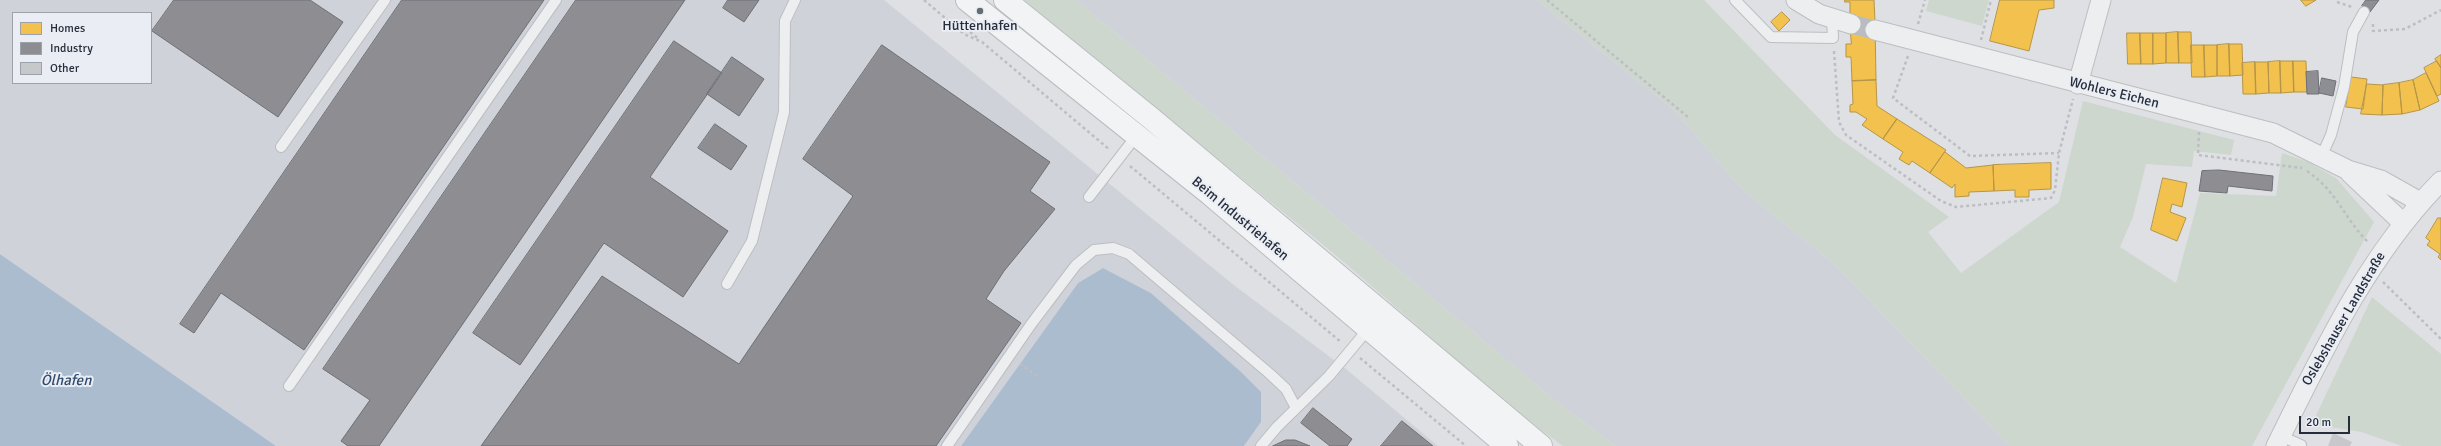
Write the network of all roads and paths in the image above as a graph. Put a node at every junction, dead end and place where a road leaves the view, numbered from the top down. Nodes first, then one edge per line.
1 (385, 0) edge
2 (556, 0) edge
3 (795, 0) edge
4 (924, 0) edge
5 (967, 0) edge
6 (1005, 0) edge
7 (1547, 0) edge
8 (1735, 0) edge
9 (1796, 0) edge
10 (1925, 0) edge
11 (1990, 0) edge
12 (2101, 0) edge
13 (2337, 2) dead end
14 (2441, 10) edge
15 (2364, 12) junction
16 (1832, 19) junction
17 (1851, 24) tunnel mouth
18 (1875, 30) tunnel mouth
19 (970, 32) dead end
20 (1833, 38) junction
21 (1913, 41) junction
22 (982, 42) junction
23 (1977, 58) junction
24 (2078, 84) junction
25 (2199, 113) junction
26 (1688, 117) dead end
27 (1137, 135) junction
28 (281, 147) dead end
29 (2059, 153) junction
30 (2321, 157) junction
31 (1120, 158) junction
32 (2348, 170) junction
33 (2441, 181) edge
34 (1089, 197) dead end
35 (2420, 202) junction
36 (2404, 223) junction
37 (2382, 253) junction
38 (2370, 269) junction
39 (727, 284) dead end
40 (1370, 328) junction
41 (2441, 339) edge
42 (1351, 350) junction
43 (1017, 362) dead end
44 (1039, 377) dead end
45 (289, 386) dead end
46 (1296, 408) junction
47 (2278, 441) edge
48 (2301, 445) dead end
49 (948, 446) edge
50 (1261, 446) edge
51 (1466, 446) edge
52 (1507, 446) edge
53 (1541, 446) edge

1 - 28 lane
2 - 45 lane
3 - 39 lane
4 - 22 path
5 - 27 main road, Beim Industriehafen
6 - 53 main road, Beim Industriehafen
7 - 26 path
8 - 20 lane
9 - 16 street
10 - 21 path
11 - 23 path
12 - 24 street
13 - 15 path
14 - 15 path
15 - 30 lane
16 - 17 street
16 - 20 lane
18 - 21 street, Wohlers Eichen
19 - 22 path
20 - 29 path
21 - 23 street, Wohlers Eichen
21 - 29 path
22 - 31 path
23 - 24 street, Wohlers Eichen
24 - 25 street, Wohlers Eichen
24 - 29 path
25 - 30 street, Wohlers Eichen
25 - 37 path
27 - 31 lane
27 - 40 main road, Beim Industriehafen
30 - 32 street, Wohlers Eichen
31 - 34 lane
31 - 42 path
32 - 35 street, Wohlers Eichen
32 - 36 street, Wohlers Eichen
33 - 35 street, Oslebshauser Landstraße
35 - 36 street, Oslebshauser Landstraße
36 - 37 street, Oslebshauser Landstraße
37 - 38 street, Oslebshauser Landstraße
38 - 41 path
38 - 47 street, Oslebshauser Landstraße
40 - 42 lane
40 - 52 main road, Beim Industriehafen
42 - 46 lane
42 - 51 path
43 - 44 path
46 - 49 lane
46 - 50 lane
47 - 48 lane

